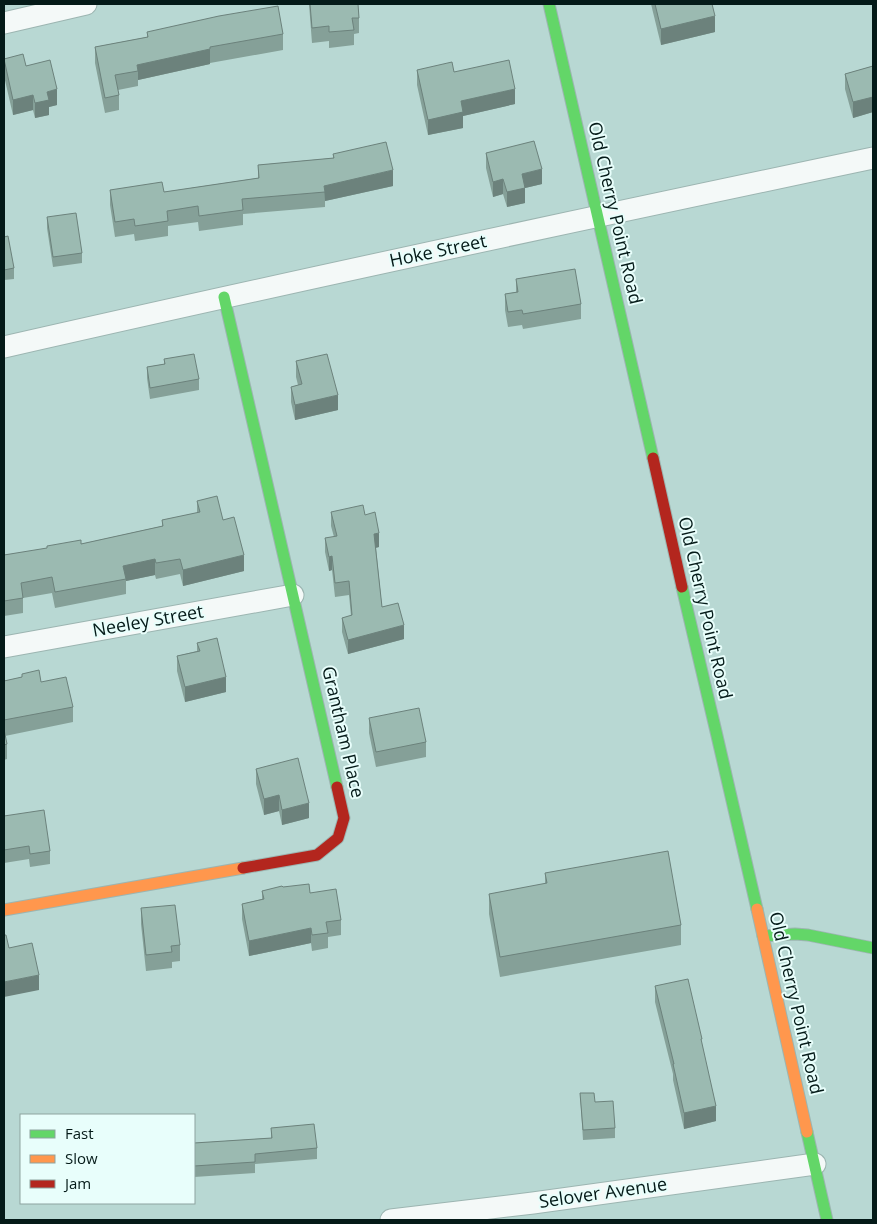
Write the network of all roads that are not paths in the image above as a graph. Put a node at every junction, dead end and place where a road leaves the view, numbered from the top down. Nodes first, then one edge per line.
1 (86, 4) edge
2 (549, 4) edge
3 (4, 23) edge
4 (873, 158) edge
5 (597, 216) junction
6 (224, 297) junction
7 (4, 347) edge
8 (293, 595) junction
9 (4, 647) edge
10 (4, 910) edge
11 (762, 936) junction
12 (873, 948) edge
13 (815, 1164) junction
14 (391, 1220) edge
15 (828, 1220) edge

1 - 3 street
2 - 5 street, Old Cherry Point Road
4 - 5 street, Hoke Street
5 - 6 street, Hoke Street
5 - 11 street, Old Cherry Point Road
6 - 7 street, Hoke Street
6 - 8 street, Grantham Place
8 - 9 street, Neeley Street
8 - 10 street, Grantham Place
11 - 12 street
11 - 13 street, Old Cherry Point Road
13 - 14 street, Selover Avenue
13 - 15 street, Old Cherry Point Road

